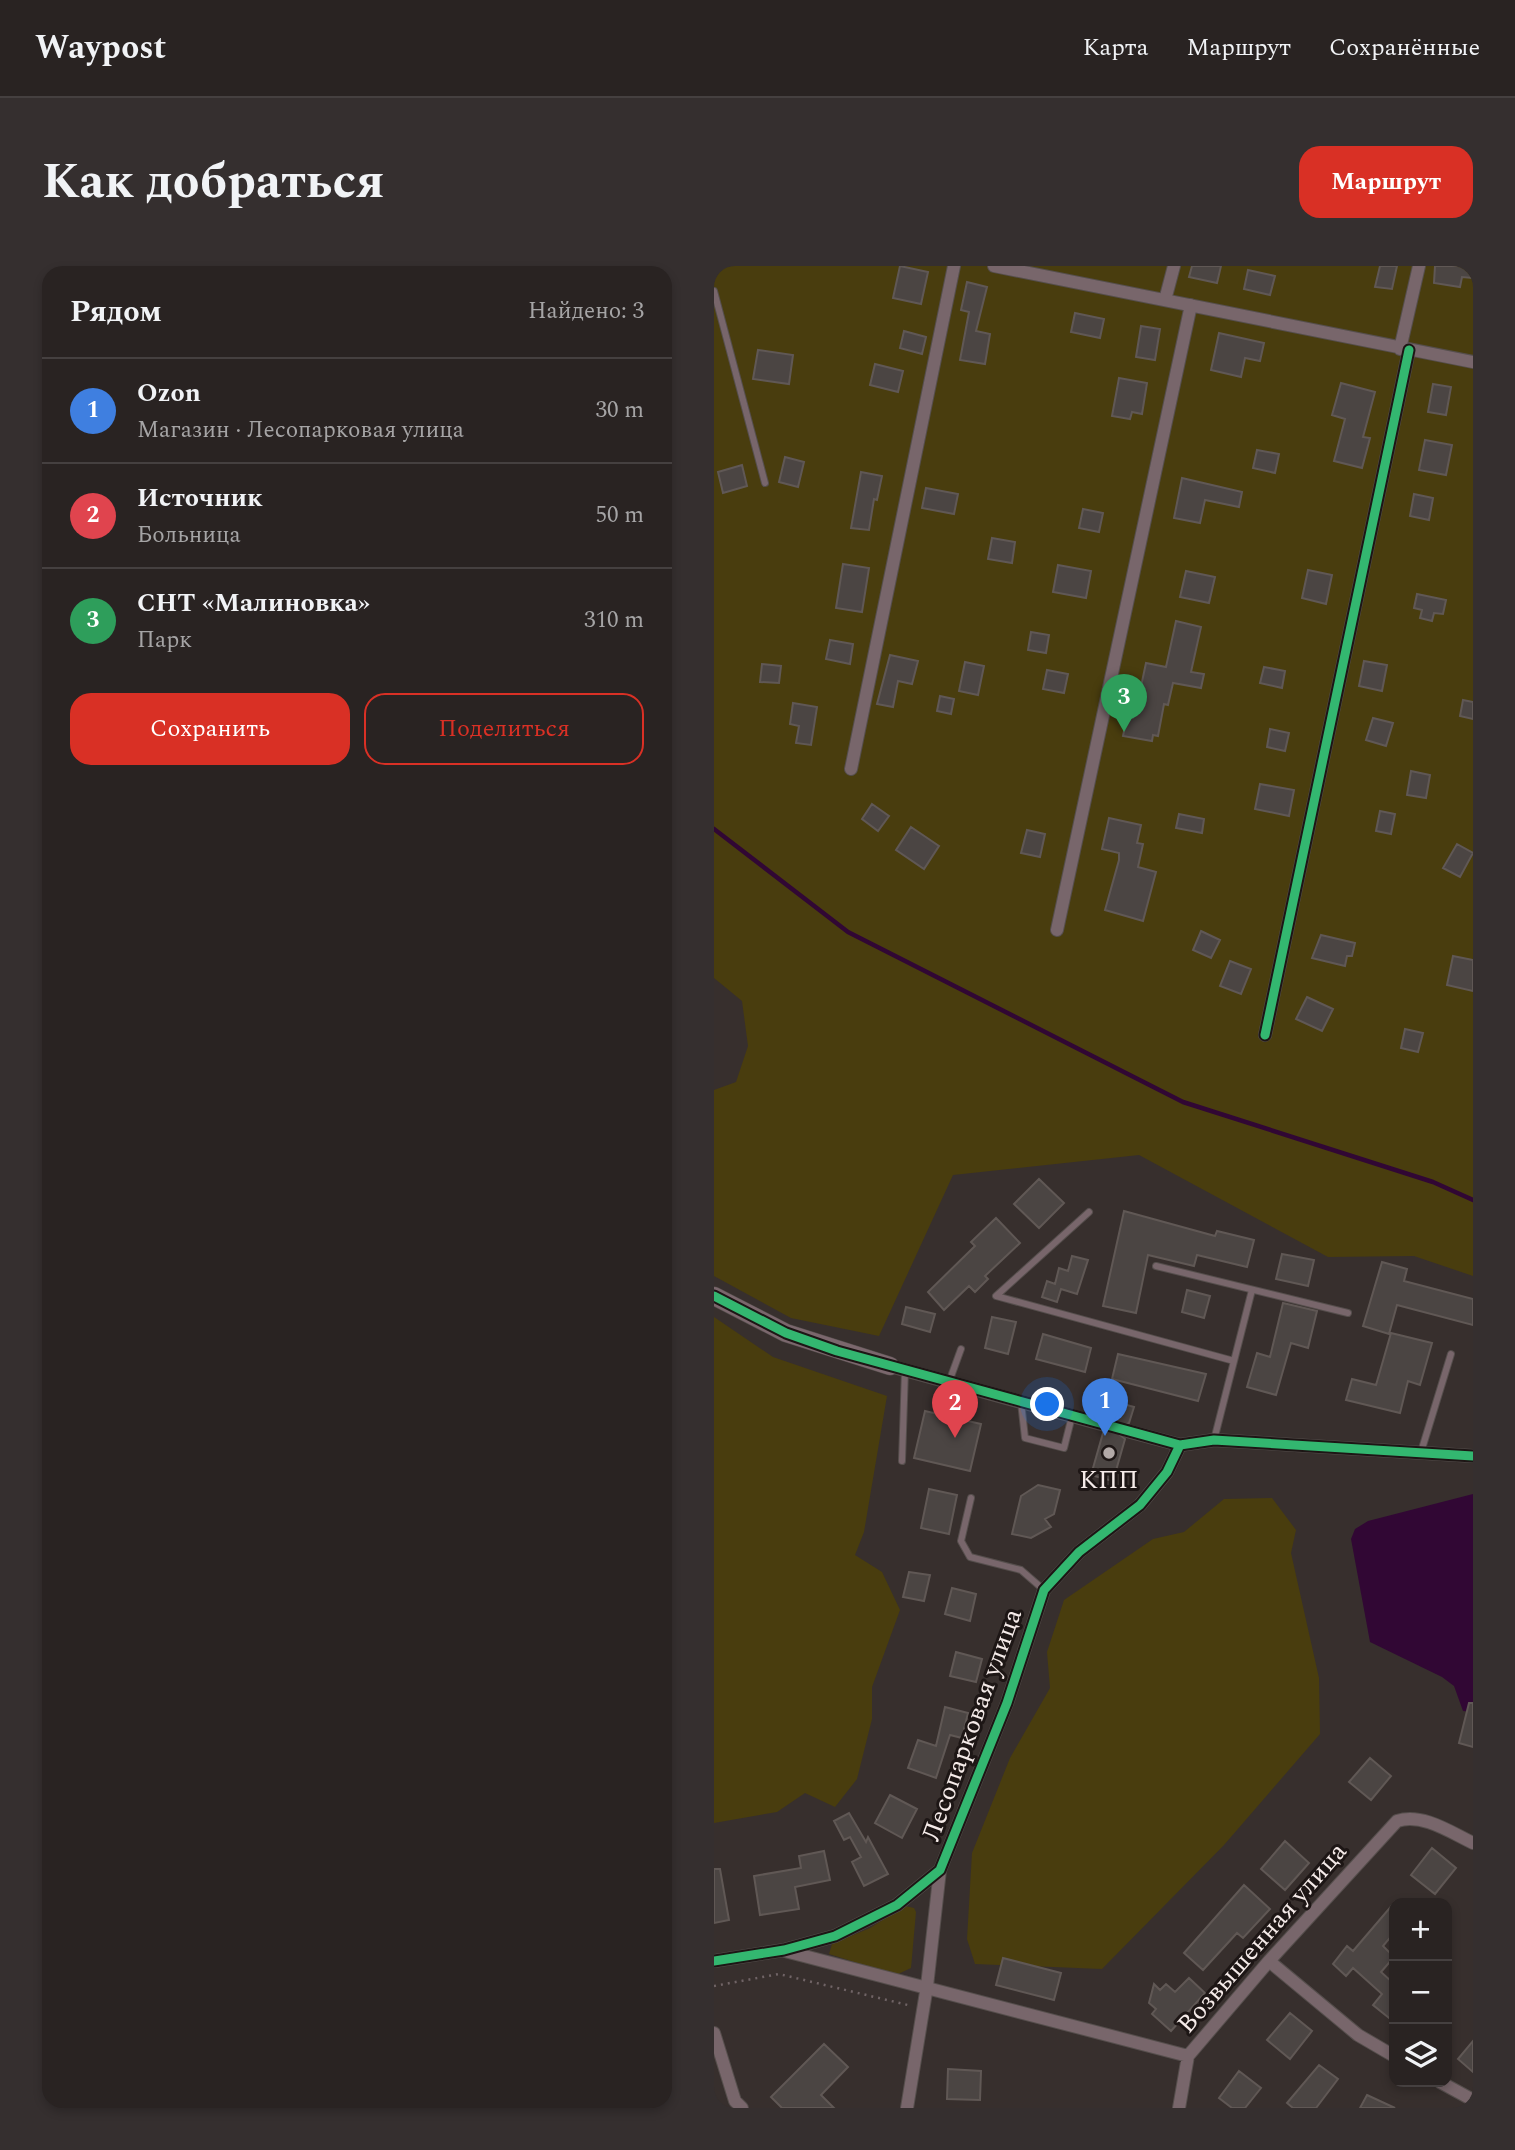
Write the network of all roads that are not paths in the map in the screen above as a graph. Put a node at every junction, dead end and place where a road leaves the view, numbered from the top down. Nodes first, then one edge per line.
1 (954, 266) edge
2 (994, 266) edge
3 (1174, 266) edge
4 (1419, 266) edge
5 (714, 290) edge
6 (1166, 300) junction
7 (1191, 305) junction
8 (1404, 350) junction
9 (1473, 362) edge
10 (765, 483) dead end
11 (851, 769) dead end
12 (1057, 930) dead end
13 (1265, 1035) dead end
14 (1089, 1212) dead end
15 (1156, 1266) dead end
16 (1252, 1290) junction
17 (714, 1296) edge
18 (1348, 1313) dead end
19 (961, 1349) dead end
20 (1451, 1354) dead end
21 (1234, 1361) junction
22 (898, 1368) junction
23 (949, 1382) junction
24 (1021, 1402) junction
25 (1072, 1416) junction
26 (1105, 1424) tunnel mouth
27 (1127, 1431) tunnel mouth
28 (1214, 1440) junction
29 (1180, 1445) junction
30 (1421, 1452) junction
31 (1473, 1456) edge
32 (902, 1461) dead end
33 (971, 1498) dead end
34 (1044, 1590) junction
35 (1473, 1843) edge
36 (940, 1870) junction
37 (783, 1950) junction
38 (714, 1961) edge
39 (1269, 1961) junction
40 (927, 1986) junction
41 (714, 2034) edge
42 (1389, 2053) edge
43 (1188, 2056) junction
44 (1449, 2087) edge
45 (1473, 2100) edge
46 (743, 2108) edge
47 (907, 2108) edge
48 (1179, 2108) edge

1 - 11 street
2 - 6 street
3 - 6 street
4 - 8 street
5 - 10 lane
6 - 7 street
7 - 8 street
7 - 12 street
8 - 9 street
8 - 13 street
14 - 21 lane
15 - 16 lane
16 - 18 lane
16 - 21 lane
17 - 22 street
19 - 23 lane
20 - 30 lane
21 - 28 lane
22 - 23 street
22 - 32 lane
23 - 24 street
24 - 25 street
24 - 25 lane
25 - 26 street
27 - 29 street
28 - 29 street
28 - 30 street
29 - 34 street, Лесопарковая улица
30 - 31 street
33 - 34 lane
34 - 36 street, Лесопарковая улица
35 - 39 street, Возвышенная улица
36 - 37 street, Лесопарковая улица
36 - 40 street
37 - 38 street, Лесопарковая улица
37 - 40 street
39 - 42 street
39 - 43 street, Возвышенная улица
40 - 43 street
40 - 47 street
41 - 46 street
43 - 48 street, Возвышенная улица
44 - 45 street

